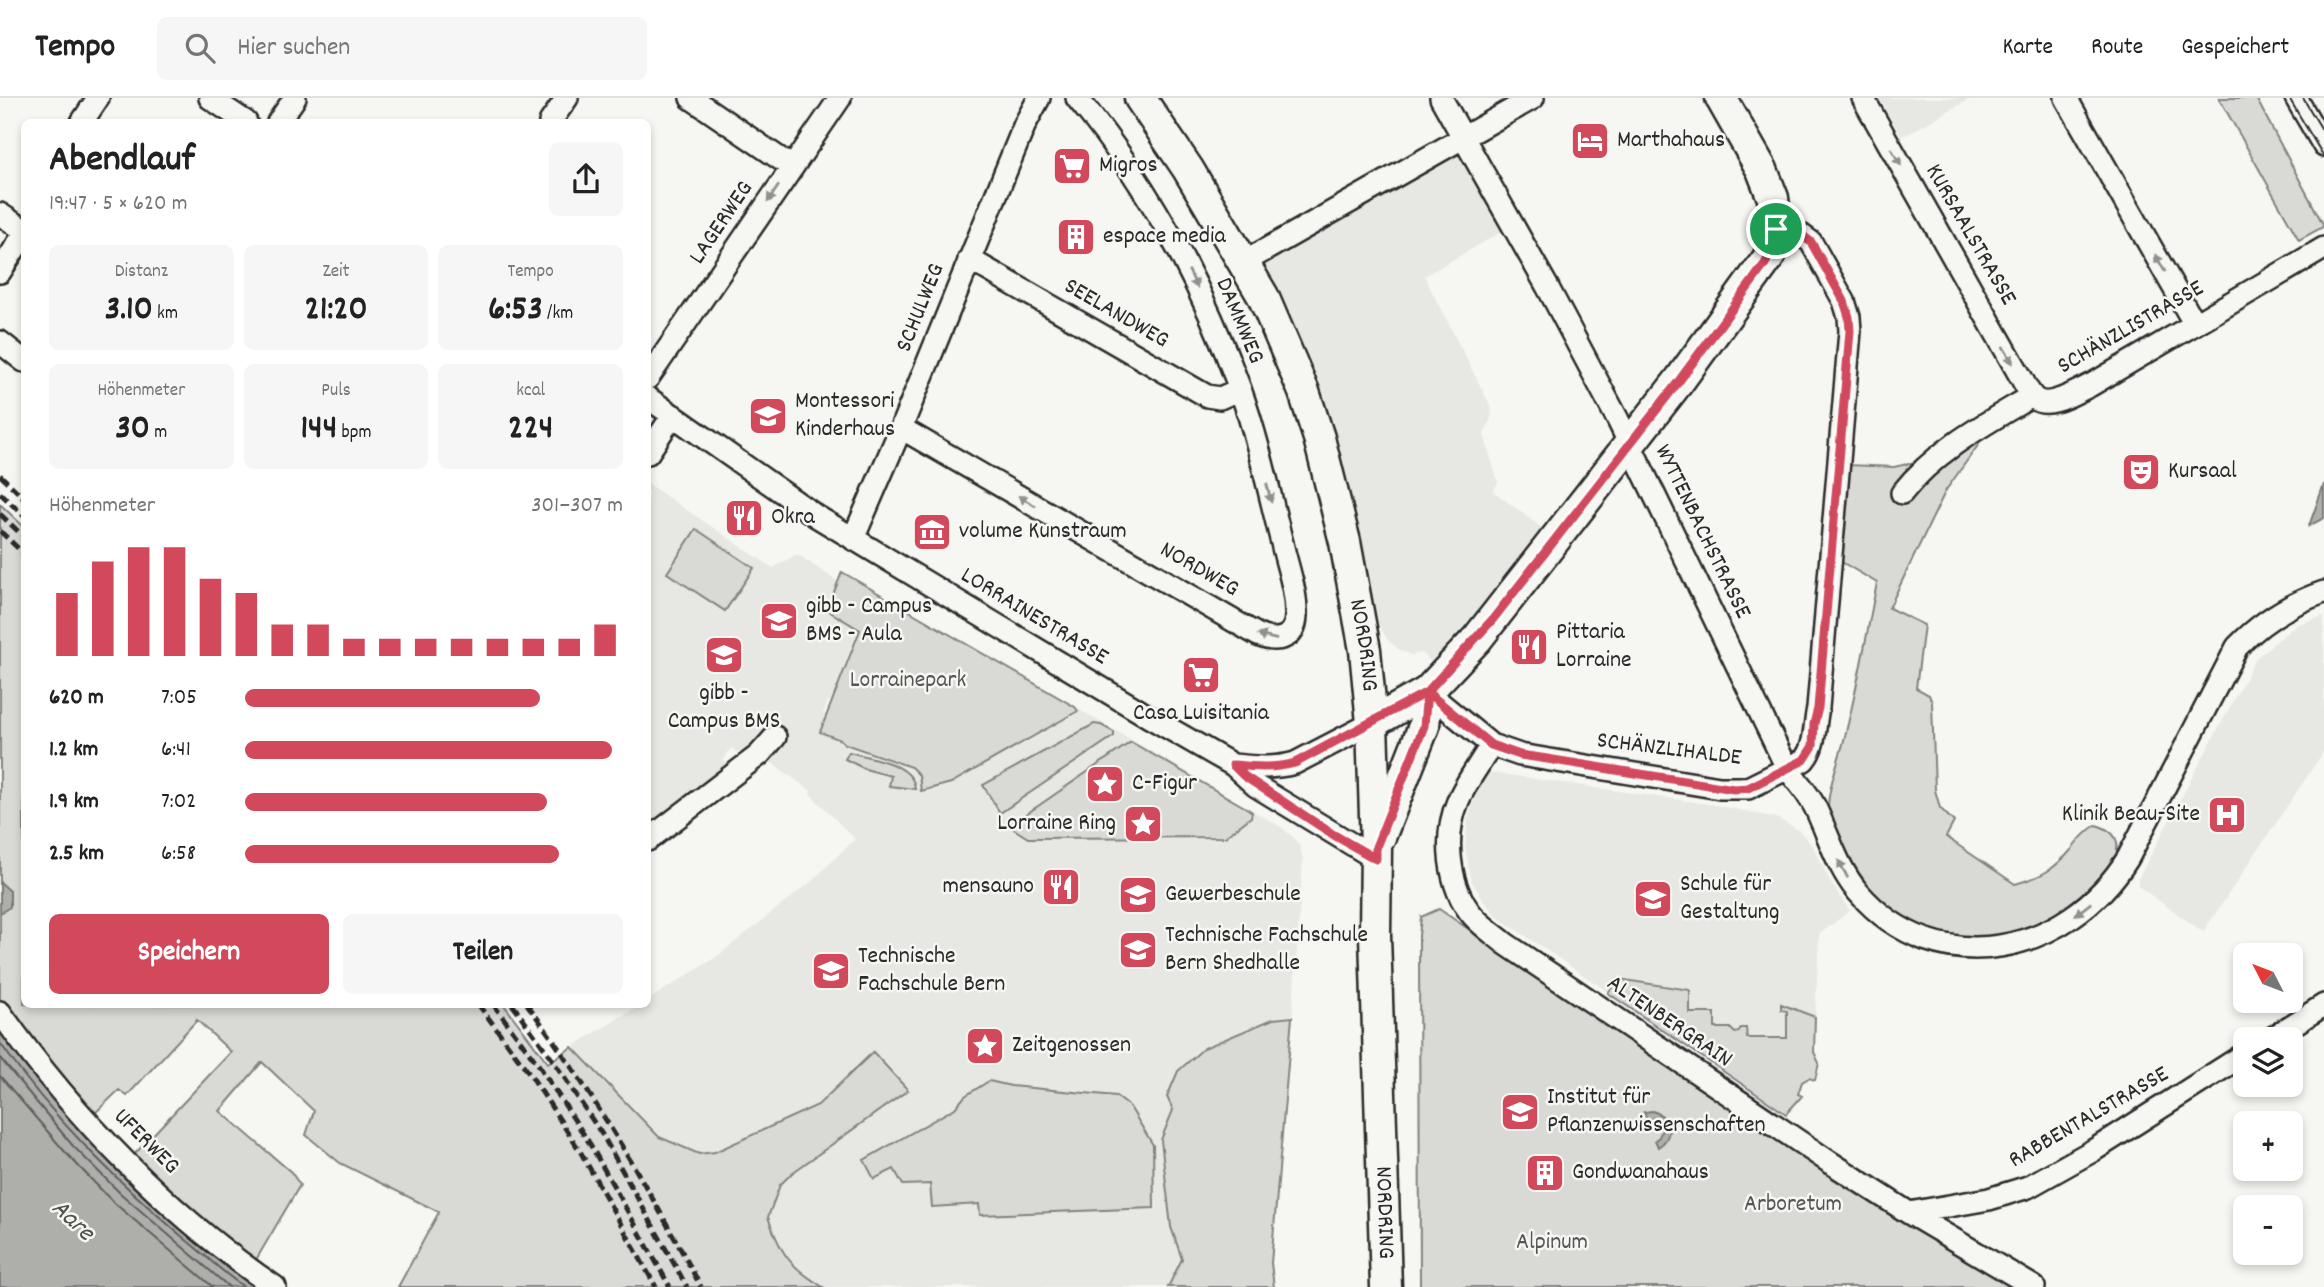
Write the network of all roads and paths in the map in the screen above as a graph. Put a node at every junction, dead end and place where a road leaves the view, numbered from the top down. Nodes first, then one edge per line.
1 (98, 98) edge
2 (210, 98) edge
3 (295, 98) edge
4 (567, 98) edge
5 (691, 98) edge
6 (840, 98) edge
7 (1039, 98) edge
8 (1077, 98) edge
9 (1140, 98) edge
10 (1441, 98) edge
11 (1533, 98) edge
12 (1721, 98) edge
13 (1863, 98) edge
14 (2066, 98) edge
15 (2295, 98) edge
16 (84, 119) edge
17 (242, 119) edge
18 (280, 119) edge
19 (552, 119) edge
20 (1464, 137) junction
21 (2324, 146) edge
22 (792, 167) junction
23 (17, 221) edge
24 (1776, 229) junction
25 (2324, 248) edge
26 (969, 259) junction
27 (1244, 262) junction
28 (0, 272) edge
29 (2194, 323) junction
30 (0, 342) edge
31 (21, 359) edge
32 (651, 373) edge
33 (1240, 389) junction
34 (2032, 396) junction
35 (651, 400) edge
36 (673, 415) junction
37 (901, 428) junction
38 (1630, 444) junction
39 (651, 448) edge
40 (1902, 493) dead end
41 (853, 539) junction
42 (1294, 592) joint
43 (2324, 592) edge
44 (1427, 692) junction
45 (1372, 723) junction
46 (775, 737) dead end
47 (1491, 745) junction
48 (1233, 765) junction
49 (1787, 768) junction
50 (651, 838) edge
51 (1376, 853) junction
52 (2324, 1005) edge
53 (0, 1012) edge
54 (2289, 1027) edge
55 (2233, 1062) edge
56 (1909, 1213) junction
57 (275, 1287) edge
58 (1386, 1287) edge
59 (2034, 1287) edge

1 - 16 street
2 - 17 street
3 - 18 street
4 - 19 street
5 - 22 street
6 - 22 street, LAGERWEG
7 - 26 street, SCHULWEG
8 -> 33 street, DAMMWEG
9 - 27 main road, NORDRING
10 - 20 street, WYTTENBACHSTRASSE
11 - 20 street
12 - 24 main road
13 -> 34 street, KURSAALSTRASSE
29 -> 14 street
15 - 21 street
20 - 27 street
20 - 38 street, WYTTENBACHSTRASSE
22 -> 32 street, LAGERWEG
23 - 28 street
24 - 38 main road
24 - 49 street, SCHÄNZLIHALDE
25 - 29 street, SCHÄNZLISTRASSE
26 - 33 street, SEELANDWEG
26 - 37 street, SCHULWEG
27 - 45 main road, NORDRING
29 - 34 street, SCHÄNZLISTRASSE
30 - 31 street
33 -> 42 street, DAMMWEG
34 - 40 street
35 - 36 street, LORRAINESTRASSE
36 - 39 street
36 - 41 street, LORRAINESTRASSE
37 - 41 street, SCHULWEG
42 -> 37 street, NORDWEG
38 - 44 main road
38 - 49 street, WYTTENBACHSTRASSE
41 - 48 street, LORRAINESTRASSE
43 -> 49 street
44 - 45 main road
44 - 47 street, SCHÄNZLIHALDE
44 - 51 main road
45 - 48 street, LORRAINESTRASSE
45 - 51 main road, NORDRING
46 - 50 street
47 - 49 street, SCHÄNZLIHALDE
47 - 56 street, ALTENBERGRAIN
48 - 51 street, LORRAINESTRASSE
51 - 58 main road, NORDRING
52 - 54 street
53 - 57 street, UFERWEG
55 - 56 street, RABBENTALSTRASSE
56 - 59 street, ALTENBERGRAIN

